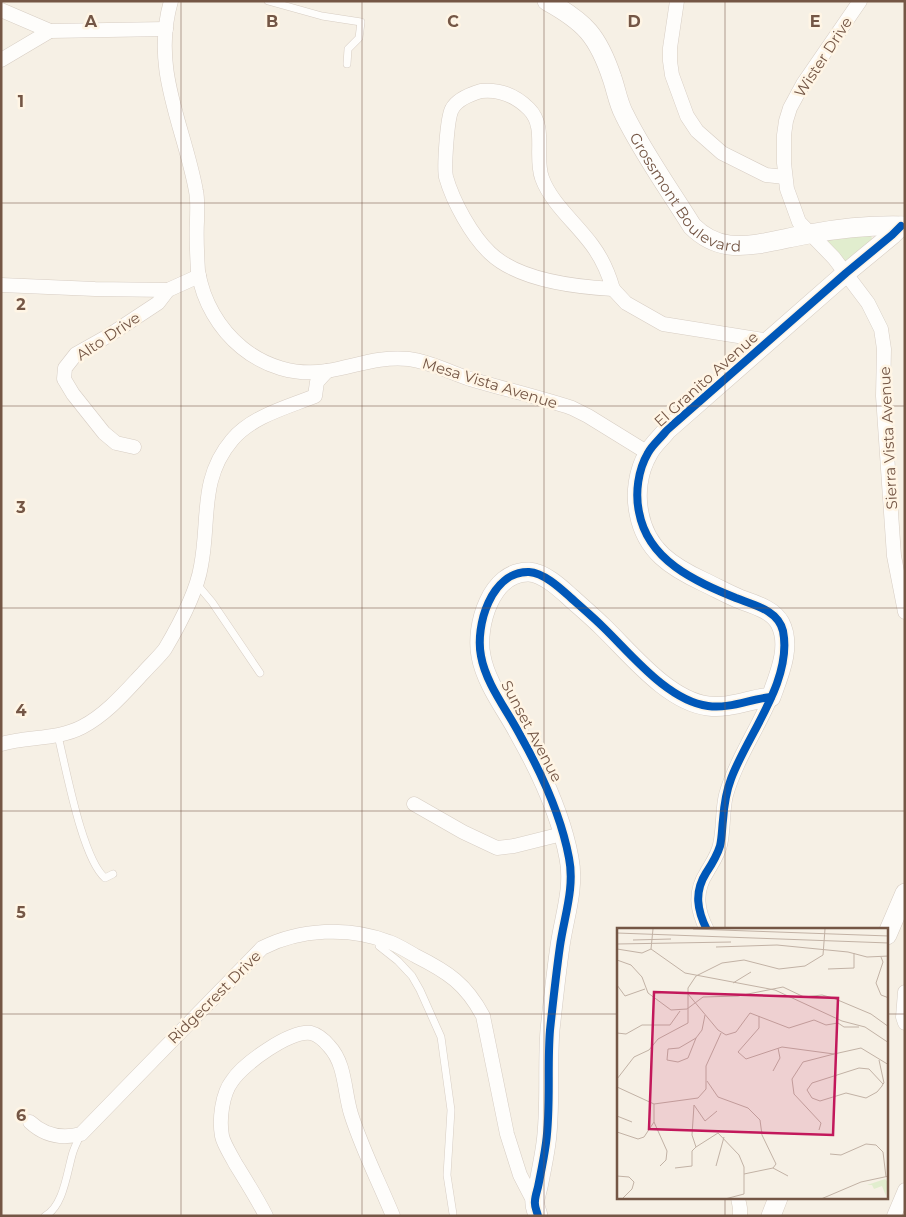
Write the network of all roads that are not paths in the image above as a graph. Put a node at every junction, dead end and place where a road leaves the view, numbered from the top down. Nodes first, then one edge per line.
1 (172, 1) edge
2 (268, 1) edge
3 (547, 1) edge
4 (677, 1) edge
5 (860, 1) edge
6 (1, 10) edge
7 (166, 29) junction
8 (50, 31) junction
9 (1, 60) edge
10 (346, 64) dead end
11 (785, 176) junction
12 (903, 226) edge
13 (810, 234) junction
14 (846, 274) junction
15 (198, 276) junction
16 (1, 285) edge
17 (613, 289) junction
18 (168, 290) junction
19 (769, 342) junction
20 (327, 371) junction
21 (134, 447) dead end
22 (648, 453) junction
23 (196, 583) junction
24 (905, 612) edge
25 (260, 673) dead end
26 (771, 697) junction
27 (58, 736) junction
28 (1, 744) edge
29 (414, 804) dead end
30 (562, 834) junction
31 (114, 874) dead end
32 (905, 893) edge
33 (706, 928) edge
34 (888, 933) edge
35 (379, 939) junction
36 (905, 992) edge
37 (905, 1023) edge
38 (30, 1122) dead end
39 (81, 1134) junction
40 (905, 1190) edge
41 (738, 1200) edge
42 (777, 1200) edge
43 (536, 1209) edge
44 (453, 1214) dead end
45 (45, 1216) edge
46 (266, 1216) edge
47 (393, 1216) edge
48 (740, 1216) edge
49 (771, 1216) edge
50 (894, 1216) edge

1 - 7 street, Mesa Vista Avenue
2 - 10 lane
3 - 13 street, Grossmont Boulevard
4 - 11 street
5 - 11 street, Wister Drive
6 - 8 street
7 - 8 street
7 - 15 street, Mesa Vista Avenue
8 - 9 street
11 - 13 street, Wister Drive
12 - 13 street, Grossmont Boulevard
12 - 14 street, El Granito Avenue
13 - 14 street, Wister Drive
14 - 19 street, El Granito Avenue
14 - 24 street, Sierra Vista Avenue
15 - 18 street, Alto Drive
15 - 20 street, Mesa Vista Avenue
16 - 18 street, Alto Drive
17 - 17 street
17 - 19 street
18 - 21 street, Alto Drive
19 - 22 street, El Granito Avenue
20 - 22 street, Mesa Vista Avenue
20 - 23 street
22 - 26 street, El Granito Avenue
23 - 25 lane
23 - 27 street
26 - 30 street, Sunset Avenue
26 - 33 street, El Granito Avenue
27 - 28 street
27 - 31 lane
29 - 30 street
30 - 43 street, Sunset Avenue
32 - 34 street
35 - 39 street, Ridgecrest Drive
35 - 43 street, Ridgecrest Drive
35 - 44 lane
36 - 37 street
38 - 39 street
39 - 45 lane
40 - 50 street
41 - 48 street
42 - 49 street
46 - 47 street

